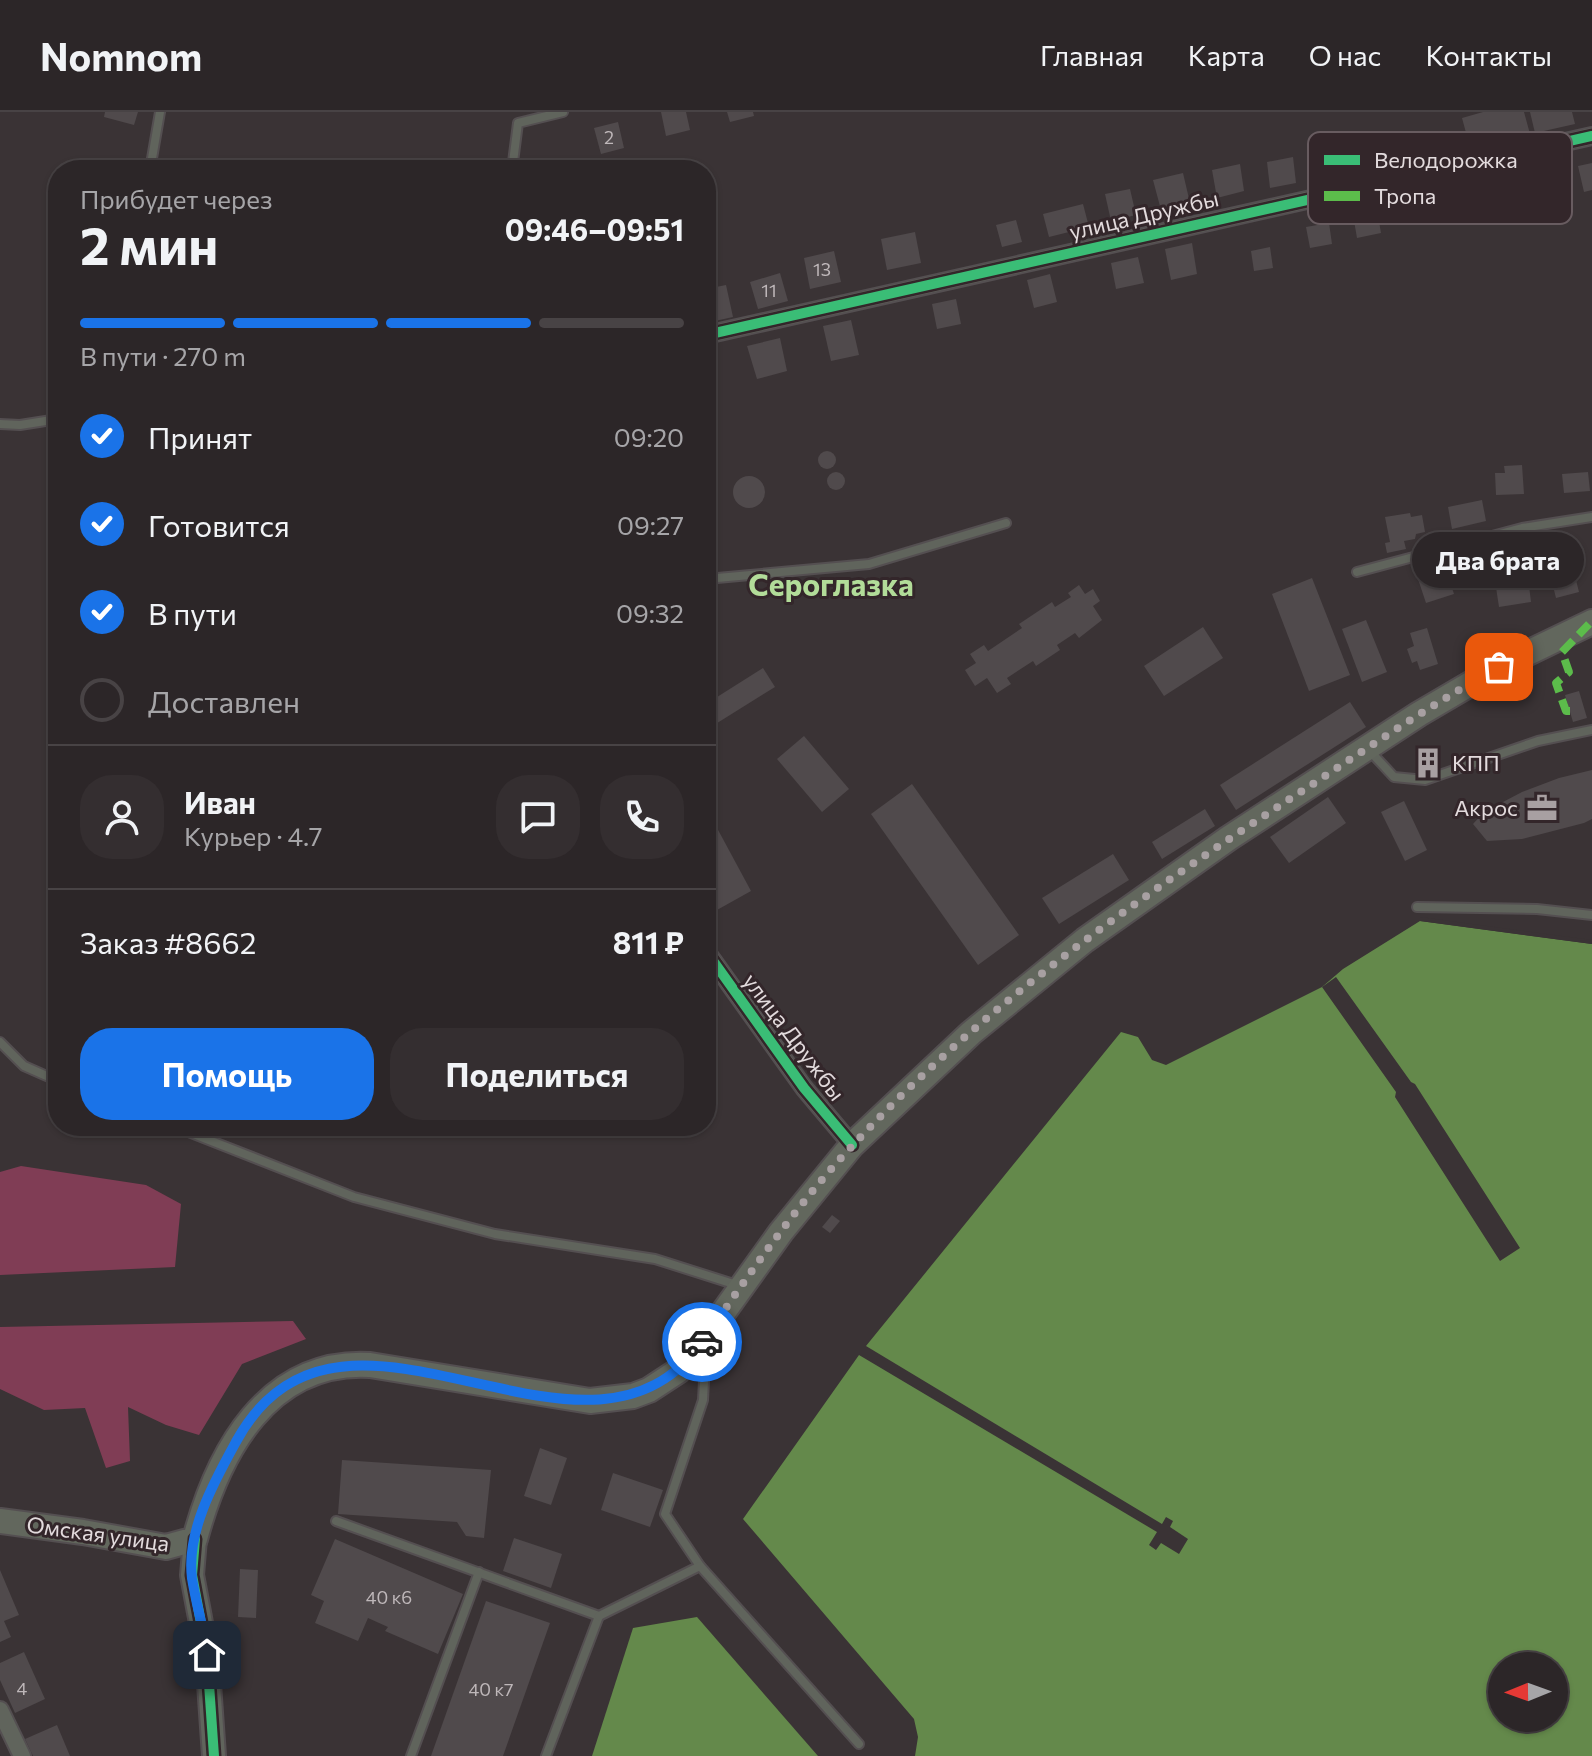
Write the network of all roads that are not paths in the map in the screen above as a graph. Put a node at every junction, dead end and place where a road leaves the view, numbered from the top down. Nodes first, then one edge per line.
1 (160, 112) edge
2 (514, 112) edge
3 (563, 112) edge
4 (518, 123) junction
5 (1592, 136) edge
6 (1572, 140) edge
7 (152, 160) edge
8 (513, 160) edge
9 (1308, 200) edge
10 (716, 333) edge
11 (48, 421) edge
12 (0, 424) edge
13 (1592, 517) edge
14 (1006, 523) dead end
15 (1357, 572) dead end
16 (716, 578) edge
17 (1592, 622) edge
18 (1592, 730) edge
19 (1367, 748) junction
20 (1417, 907) dead end
21 (1592, 915) edge
22 (716, 965) edge
23 (0, 1042) edge
24 (48, 1077) edge
25 (198, 1136) edge
26 (852, 1145) junction
27 (742, 1286) junction
28 (697, 1349) junction
29 (0, 1521) edge
30 (336, 1521) dead end
31 (195, 1539) junction
32 (700, 1566) junction
33 (479, 1572) junction
34 (599, 1616) junction
35 (0, 1710) edge
36 (859, 1744) dead end
37 (22, 1756) edge
38 (215, 1756) edge
39 (411, 1756) edge
40 (546, 1756) edge

1 - 7 lane
2 - 4 lane
3 - 4 lane
4 - 8 lane
5 - 6 street, улица Дружбы
9 - 10 street, улица Дружбы
11 - 12 lane
13 - 15 lane
14 - 16 lane
17 - 19 main road
18 - 19 lane
19 - 26 main road
20 - 21 lane
22 - 26 street, улица Дружбы
23 - 24 lane
25 - 27 lane
26 - 27 main road
27 - 28 main road
28 - 31 main road
28 - 32 lane
29 - 31 main road, Омская улица
30 - 33 lane
31 - 38 street
32 - 34 lane
32 - 36 lane
33 - 34 lane
33 - 39 lane
34 - 40 lane
35 - 37 street

